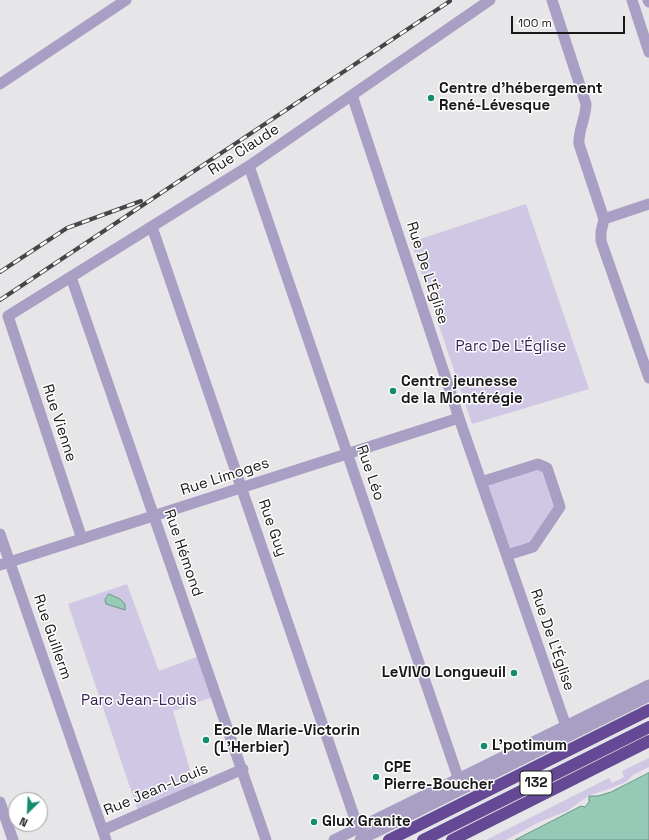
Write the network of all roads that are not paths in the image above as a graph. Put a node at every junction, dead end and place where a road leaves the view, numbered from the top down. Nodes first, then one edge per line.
1 (126, 0) edge
2 (490, 0) edge
3 (552, 0) edge
4 (632, 0) edge
5 (649, 52) edge
6 (0, 84) edge
7 (352, 95) junction
8 (249, 166) junction
9 (649, 204) edge
10 (604, 219) junction
11 (152, 227) junction
12 (71, 277) junction
13 (8, 316) joint
14 (649, 378) edge
15 (459, 418) junction
16 (348, 454) junction
17 (481, 482) junction
18 (242, 488) junction
19 (154, 516) junction
20 (0, 534) edge
21 (82, 539) junction
22 (507, 555) junction
23 (5, 564) edge
24 (649, 685) edge
25 (649, 696) edge
26 (649, 710) edge
27 (649, 718) edge
28 (649, 727) edge
29 (567, 731) junction
30 (649, 741) edge
31 (243, 769) junction
32 (460, 784) junction
33 (0, 802) edge
34 (105, 835) edge
35 (361, 836) edge
36 (13, 840) edge
37 (266, 840) edge
38 (334, 840) edge
39 (389, 840) edge
40 (405, 840) edge
41 (423, 840) edge
42 (452, 840) edge

1 - 6 street
2 - 7 street, Rue Claude
3 - 10 street
4 - 5 street
7 - 8 street, Rue Claude
7 - 15 street, Rue De L'Église
8 - 11 street, Rue Claude
8 - 16 street, Rue Léo
9 - 10 street
10 - 14 street
11 - 12 street, Rue Claude
11 - 18 street, Rue Guy
12 - 13 street, Rue Claude
12 - 19 street, Rue Hémond
13 - 21 street, Rue Vienne
15 - 16 street, Rue Limoges
15 - 17 street, Rue De L'Église
16 - 18 street, Rue Limoges
16 - 32 street, Rue Léo
17 - 22 street, Rue De L'Église
17 - 22 street
18 - 19 street, Rue Limoges
18 - 35 street, Rue Guy
19 - 21 street, Rue Limoges
19 - 31 street, Rue Hémond
20 - 23 street, Rue Guillerm
21 - 23 street, Rue Limoges
22 - 29 street, Rue De L'Église
23 - 34 street, Rue Guillerm
24 - 29 street
25 - 29 street
26 - 39 highway
27 - 40 highway
28 - 41 highway, 132
29 - 32 street
30 - 42 highway
31 - 34 street, Rue Jean-Louis
31 - 37 street, Rue Hémond
32 - 35 street
33 - 36 street
35 - 38 street

